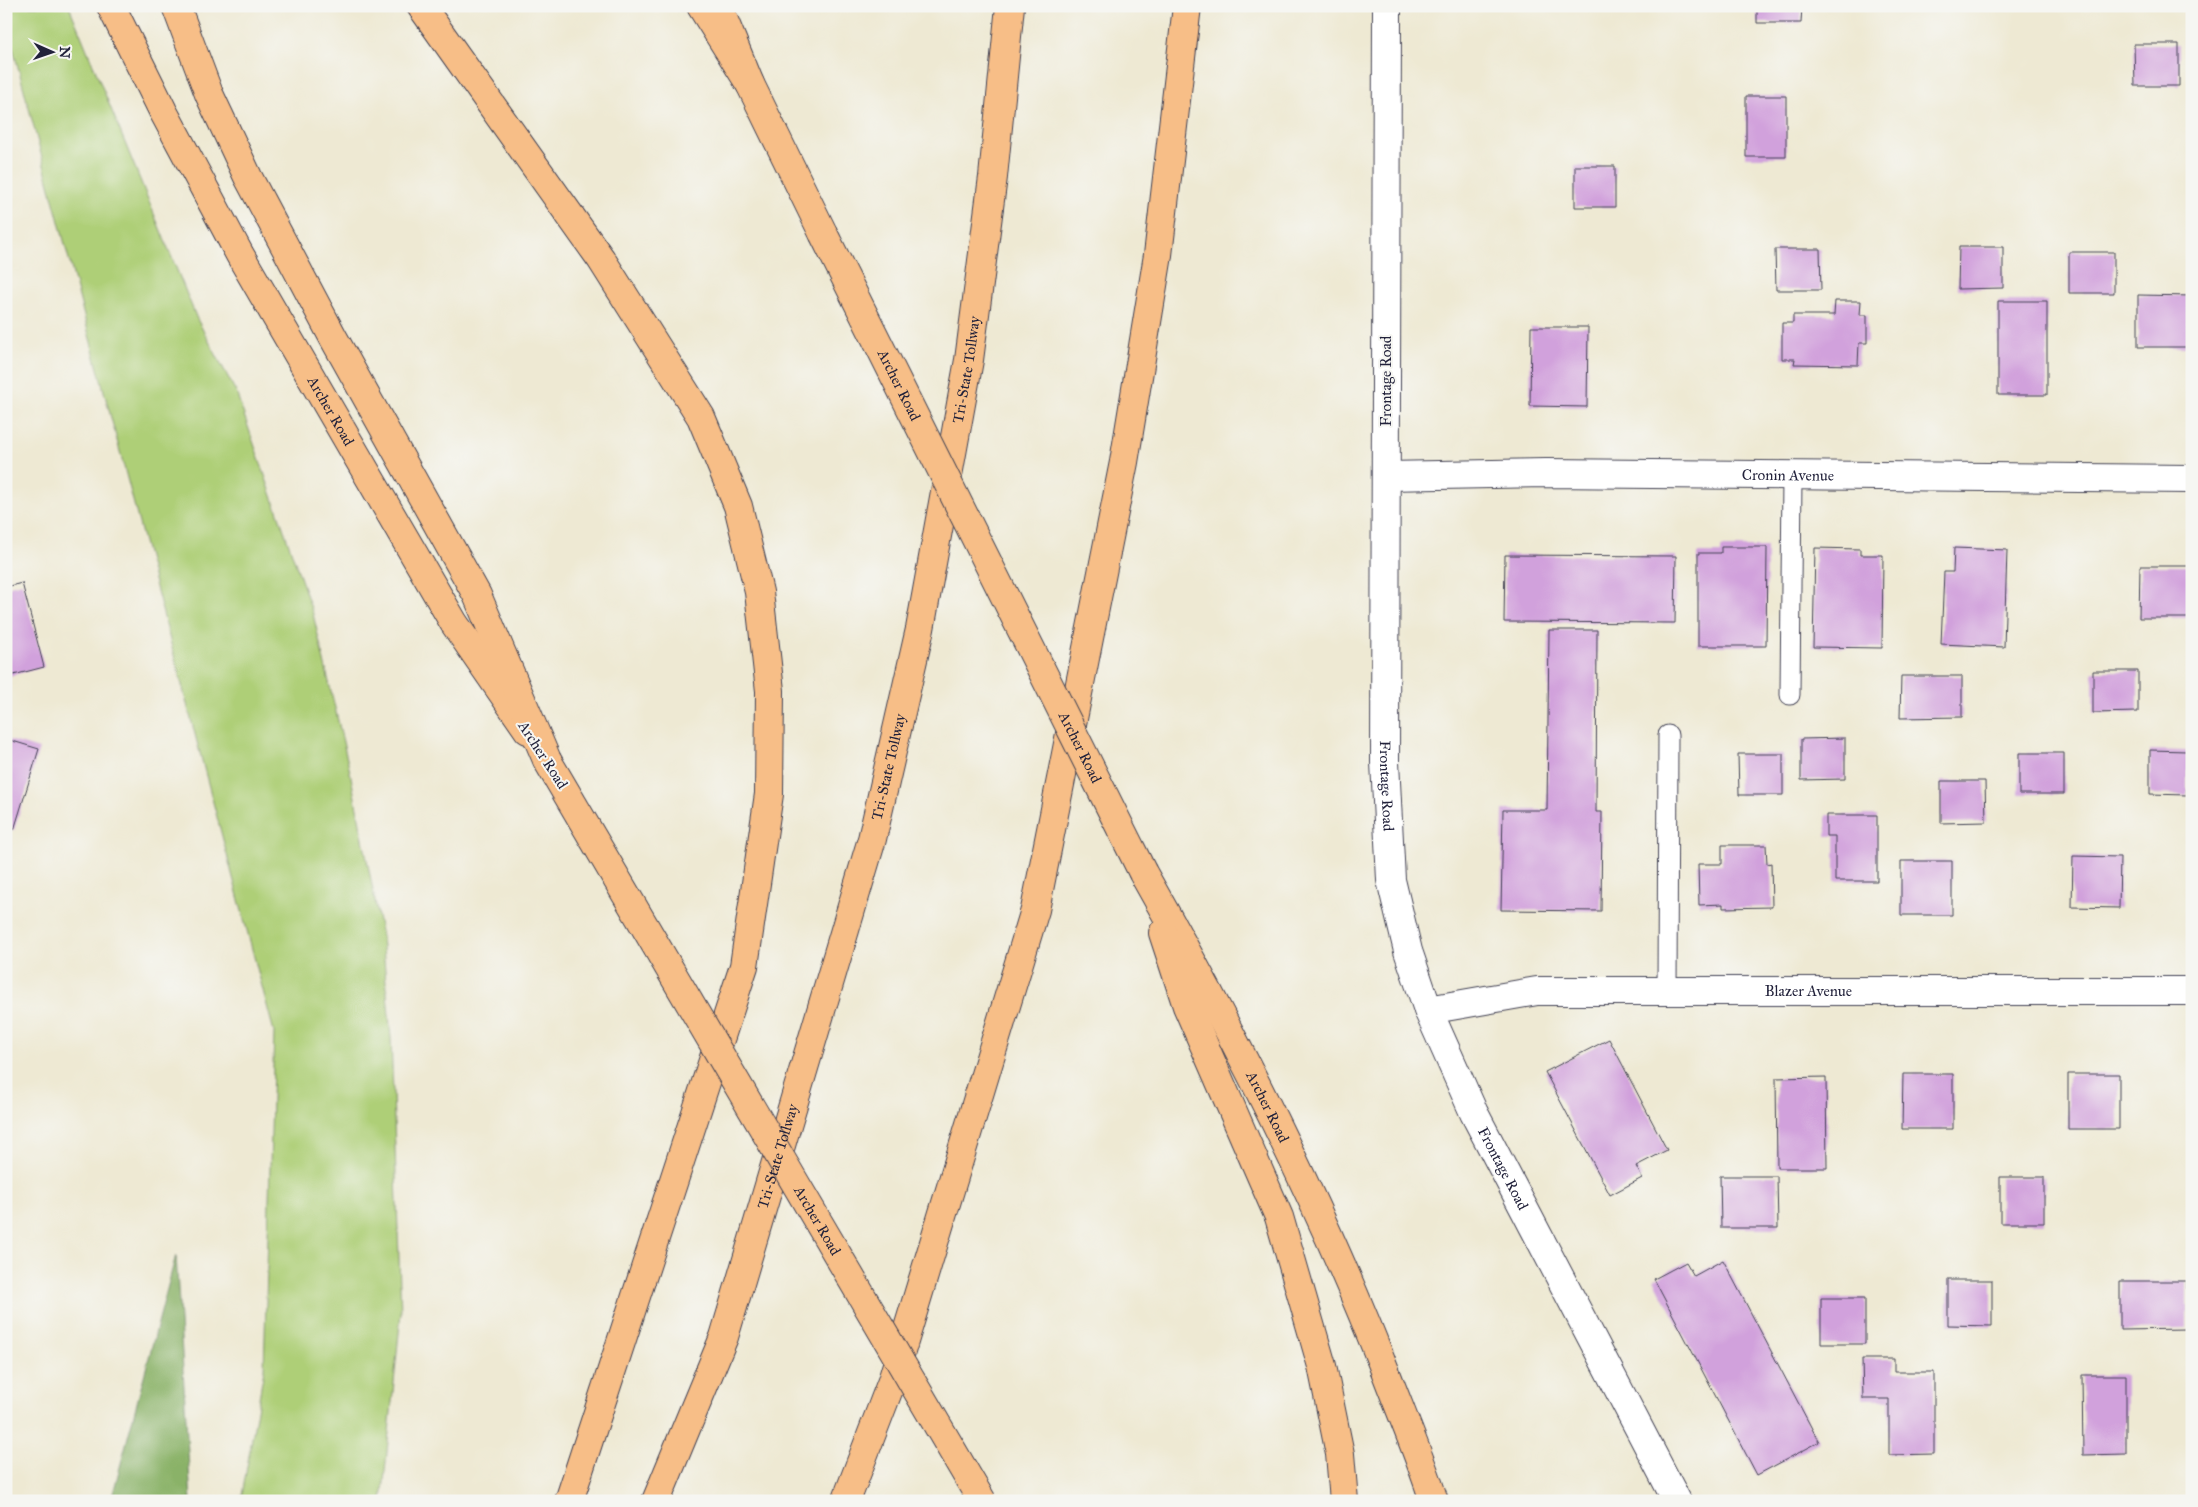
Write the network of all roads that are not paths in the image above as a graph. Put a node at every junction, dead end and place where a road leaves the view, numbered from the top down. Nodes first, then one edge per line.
1 (111, 6) edge
2 (176, 6) edge
3 (421, 6) edge
4 (701, 6) edge
5 (718, 6) edge
6 (1010, 6) edge
7 (1187, 6) edge
8 (1386, 6) edge
9 (750, 84) junction
10 (1386, 476) junction
11 (1792, 477) junction
12 (2192, 479) edge
13 (1790, 695) dead end
14 (1668, 735) dead end
15 (548, 760) junction
16 (1143, 873) junction
17 (2192, 991) edge
18 (1667, 993) junction
19 (1428, 1010) junction
20 (569, 1501) edge
21 (656, 1501) edge
22 (846, 1501) edge
23 (982, 1501) edge
24 (1344, 1501) edge
25 (1434, 1501) edge
26 (1677, 1501) edge

1 - 15 main road, Archer Road
2 - 15 main road
3 - 20 main road
4 - 9 main road, Archer Road
5 - 9 main road
6 - 21 main road, Tri-State Tollway
7 - 22 main road
8 - 10 street, Frontage Road
9 - 16 main road, Archer Road, bridge
10 - 11 street, Cronin Avenue
10 - 19 street, Frontage Road
11 - 12 street, Cronin Avenue
11 - 13 lane
14 - 18 lane
15 - 23 main road, Archer Road, bridge
16 - 24 main road
16 - 25 main road, Archer Road
17 - 18 street, Blazer Avenue
18 - 19 street, Blazer Avenue
19 - 26 street, Frontage Road

